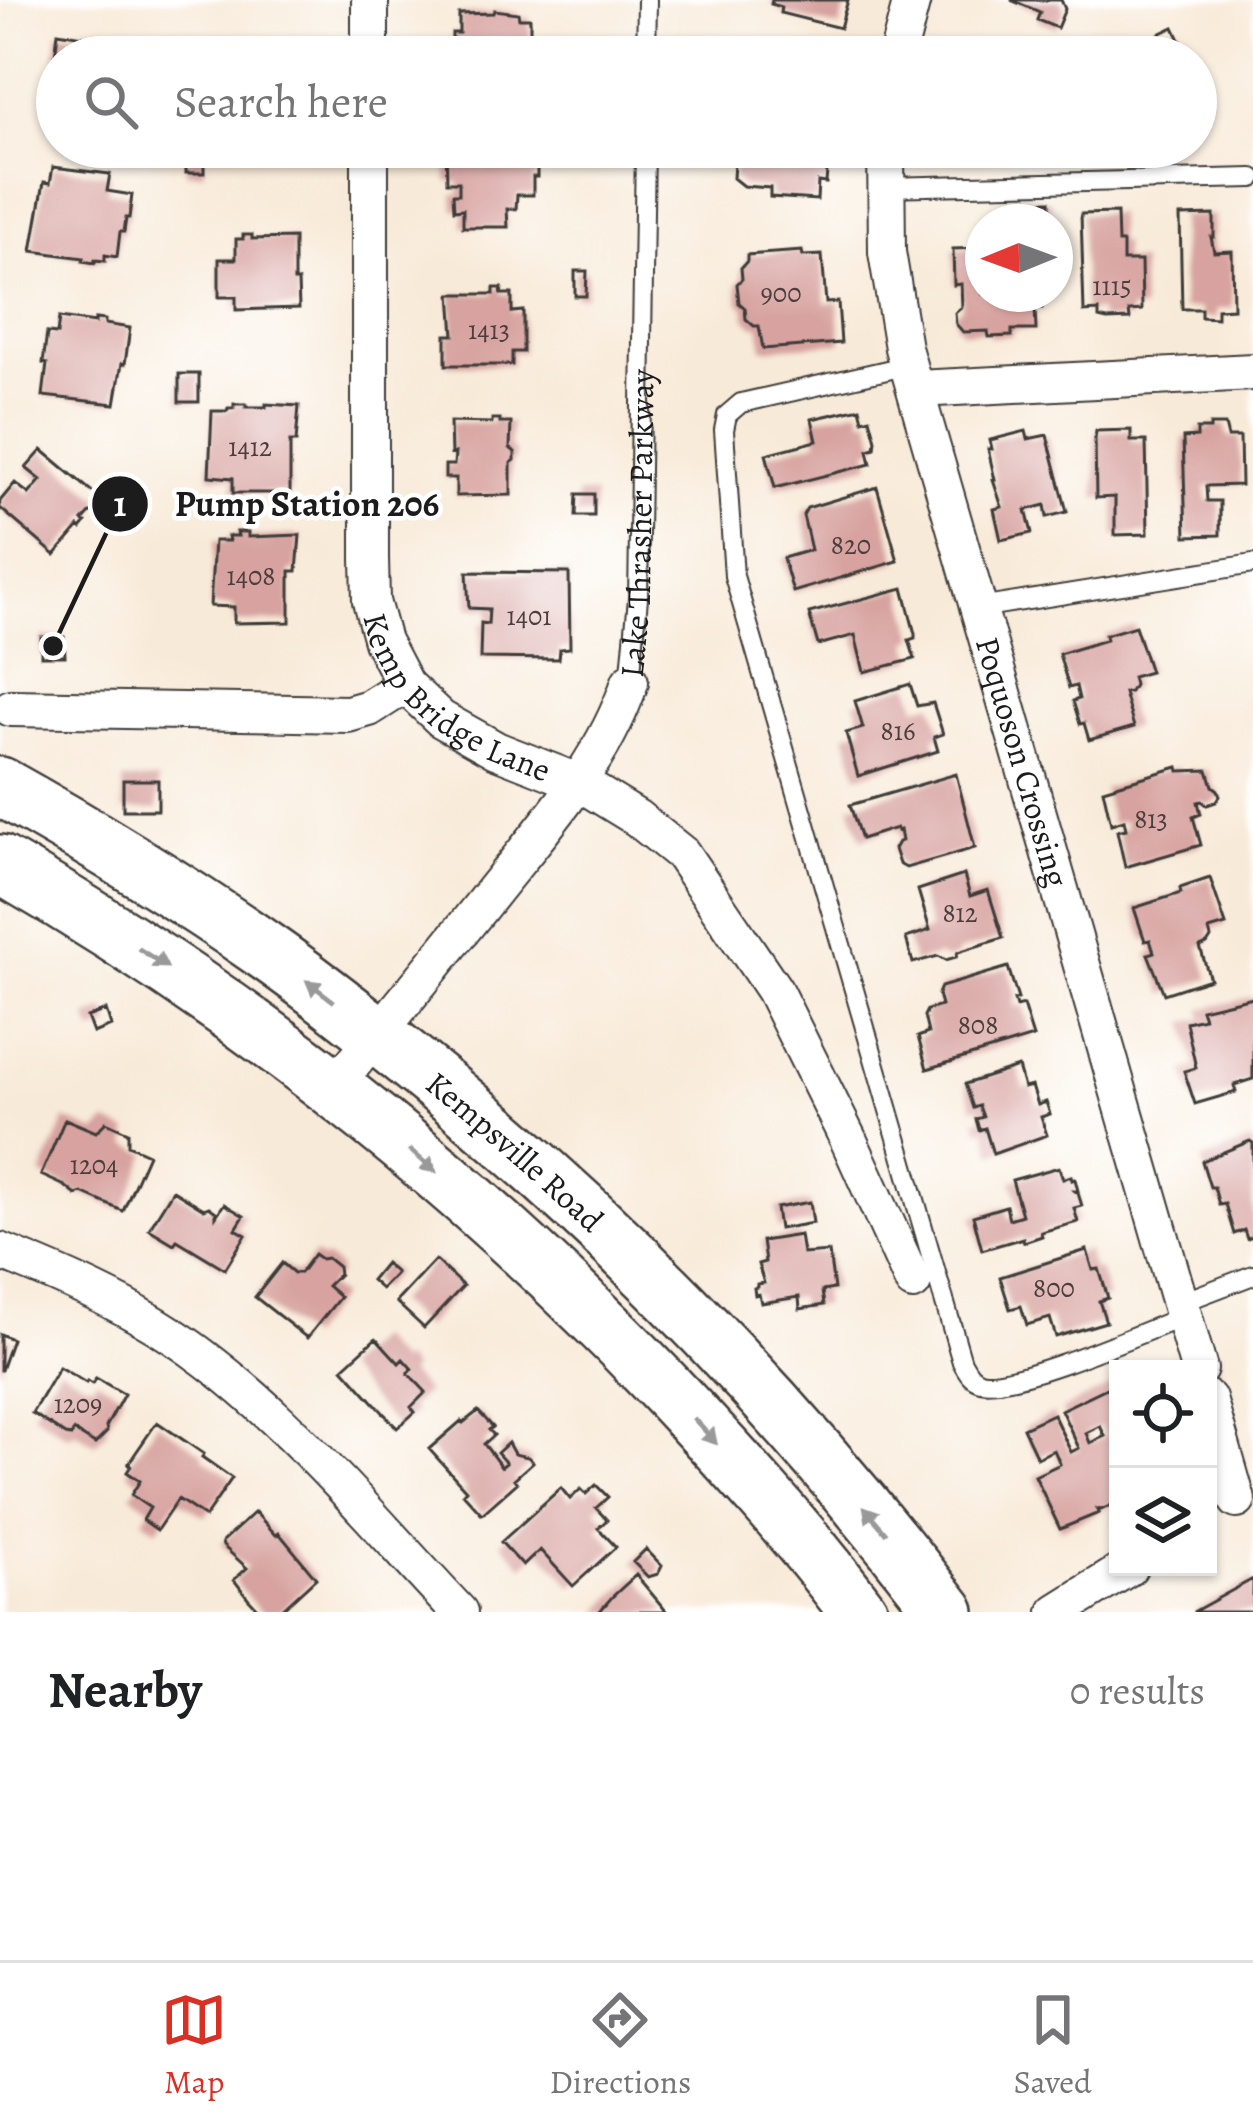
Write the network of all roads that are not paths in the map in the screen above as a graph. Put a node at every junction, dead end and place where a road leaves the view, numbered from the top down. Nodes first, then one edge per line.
1 (370, 0) edge
2 (646, 0) edge
3 (912, 0) edge
4 (370, 36) edge
5 (646, 36) edge
6 (903, 36) edge
7 (370, 168) edge
8 (645, 168) edge
9 (885, 168) edge
10 (1253, 178) edge
11 (885, 188) junction
12 (1253, 372) edge
13 (912, 377) junction
14 (1253, 563) edge
15 (979, 608) junction
16 (630, 682) joint
17 (404, 685) junction
18 (11, 707) dead end
19 (580, 783) junction
20 (0, 786) edge
21 (0, 863) edge
22 (377, 1035) junction
23 (333, 1087) junction
24 (0, 1251) edge
25 (1253, 1275) edge
26 (913, 1282) dead end
27 (1182, 1310) junction
28 (1196, 1360) edge
29 (1217, 1437) edge
30 (1233, 1504) edge
31 (1115, 1576) edge
32 (459, 1612) edge
33 (859, 1612) edge
34 (946, 1612) edge
35 (1057, 1612) edge

1 - 4 street
2 - 5 lane
3 - 6 street
7 - 17 street, Kemp Bridge Lane
8 - 16 lane, Lake Thrasher Parkway
9 - 11 street, Poquoson Crossing
10 - 11 lane
11 - 13 street, Poquoson Crossing
12 - 13 street
13 - 15 street, Poquoson Crossing
13 - 27 lane
14 - 15 lane
15 - 27 street, Poquoson Crossing
16 - 19 street, Lake Thrasher Parkway
17 - 18 street
17 - 19 street, Kemp Bridge Lane
19 - 22 street, Lake Thrasher Parkway
19 - 26 street, Kemp Bridge Lane
22 -> 20 main road, Kempsville Road
21 -> 23 main road, Kempsville Road
22 - 23 street, Lake Thrasher Parkway
34 -> 22 main road, Kempsville Road
23 -> 33 main road, Kempsville Road
24 - 32 street
25 - 27 lane
27 - 28 street, Poquoson Crossing
29 - 30 street
31 - 35 street

